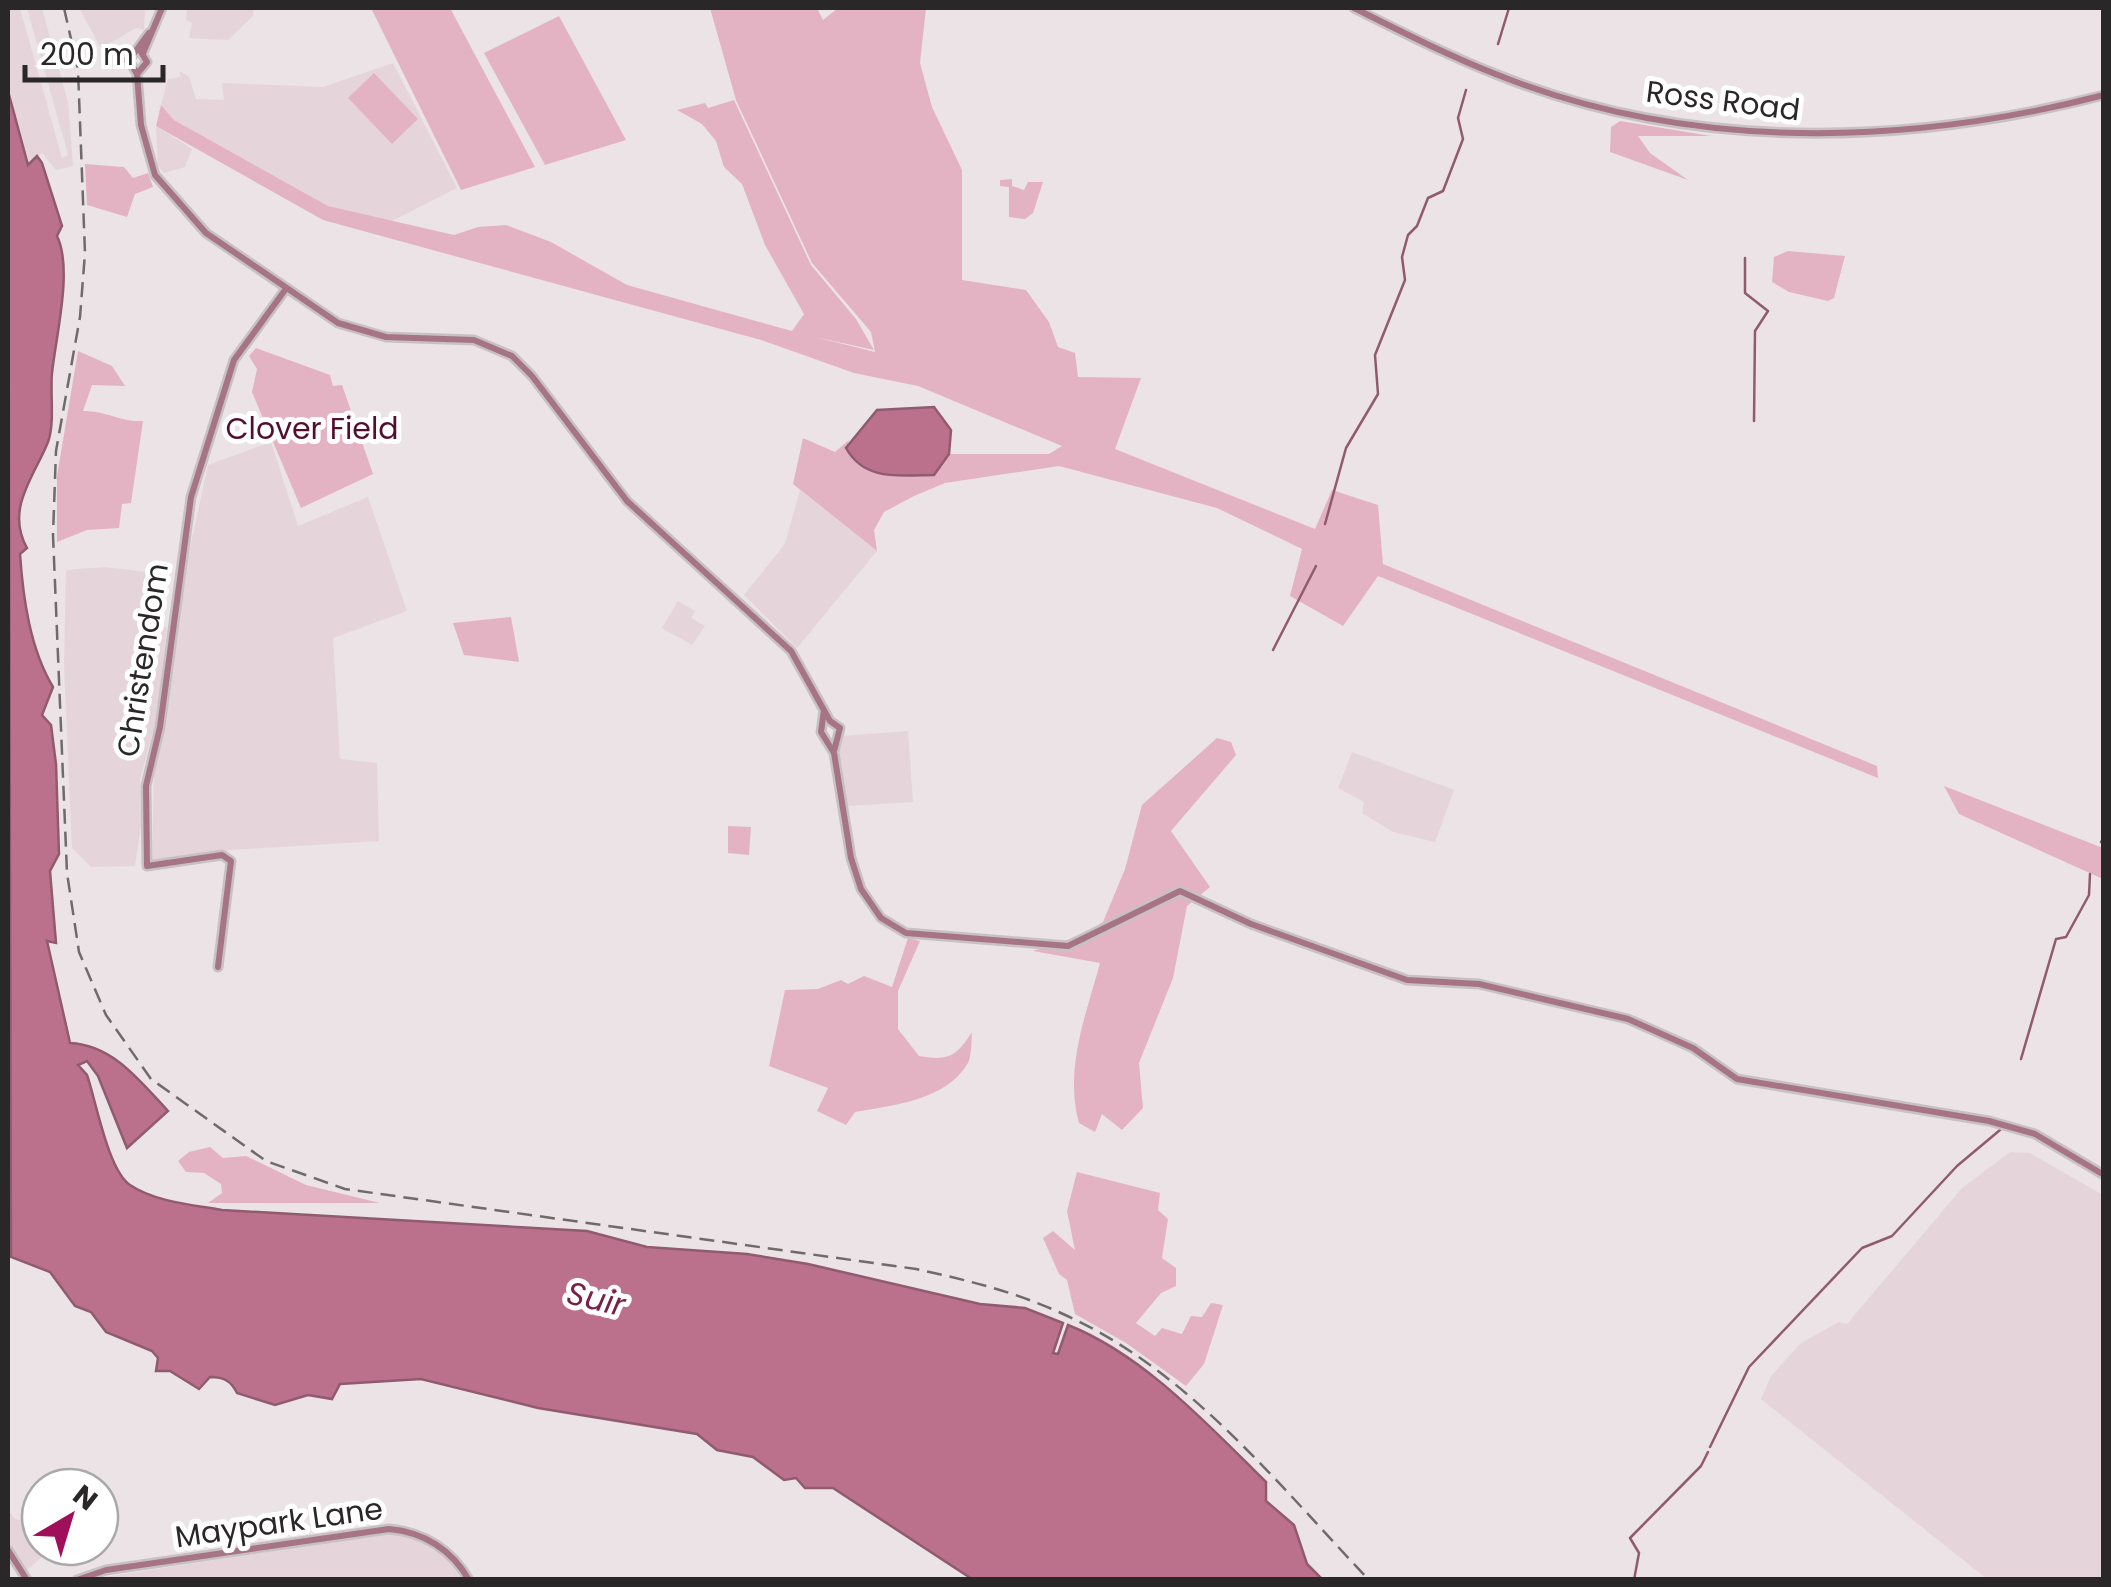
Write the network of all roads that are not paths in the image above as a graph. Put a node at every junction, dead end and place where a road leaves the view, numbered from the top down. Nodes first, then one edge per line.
1 (162, 8) edge
2 (1354, 8) edge
3 (139, 52) junction
4 (137, 71) junction
5 (2104, 95) edge
6 (285, 290) junction
7 (827, 723) junction
8 (832, 739) junction
9 (218, 967) dead end
10 (2104, 1175) edge
11 (8, 1550) edge
12 (27, 1578) edge
13 (77, 1580) edge
14 (469, 1580) edge

1 - 3 street
2 - 5 street, Ross Road
3 - 4 street
3 - 4 street
4 - 6 street
6 - 7 street
6 - 9 street, Christendom
7 - 8 street
7 - 8 street
8 - 10 street
11 - 12 street
13 - 14 street, Maypark Lane

